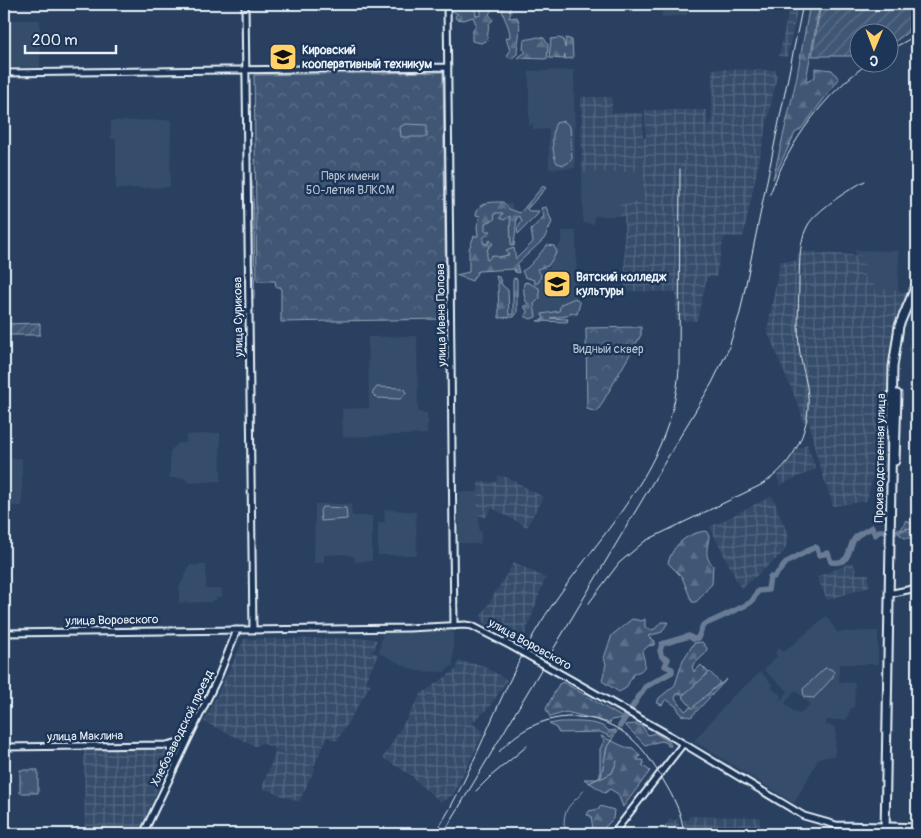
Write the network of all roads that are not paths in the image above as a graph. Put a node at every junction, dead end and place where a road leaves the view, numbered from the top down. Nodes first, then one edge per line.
1 (244, 4) edge
2 (447, 4) edge
3 (448, 67) junction
4 (245, 70) junction
5 (4, 73) edge
6 (917, 283) edge
7 (917, 289) edge
8 (892, 531) junction
9 (917, 588) edge
10 (891, 593) junction
11 (454, 626) junction
12 (238, 630) junction
13 (253, 630) junction
14 (4, 633) edge
15 (189, 737) junction
16 (684, 744) junction
17 (167, 745) junction
18 (4, 747) edge
19 (176, 762) junction
20 (917, 827) edge
21 (887, 830) edge
22 (143, 834) edge
23 (613, 834) edge

1 - 4 main road, улица Сурикова
2 - 3 main road, улица Ивана Попова
3 - 4 main road
3 - 11 main road, улица Ивана Попова
4 - 5 main road
4 - 13 main road, улица Сурикова
6 - 8 highway, Производственная улица
7 - 8 highway, Производственная улица
8 - 10 highway, Производственная улица
9 - 10 main road
10 - 21 highway, Производственная улица
11 - 13 main road, улица Воровского
11 - 16 main road, улица Воровского, bridge
12 - 13 main road, улица Воровского
12 - 14 main road, улица Воровского
12 - 15 main road, Хлебозаводской проезд
15 - 17 main road, улица Маклина
15 - 19 main road, Хлебозаводской проезд
16 - 21 main road, улица Воровского
16 - 23 main road
17 - 18 main road, улица Маклина
17 - 19 main road
19 - 22 main road, Хлебозаводской проезд
20 - 21 main road, улица Воровского

